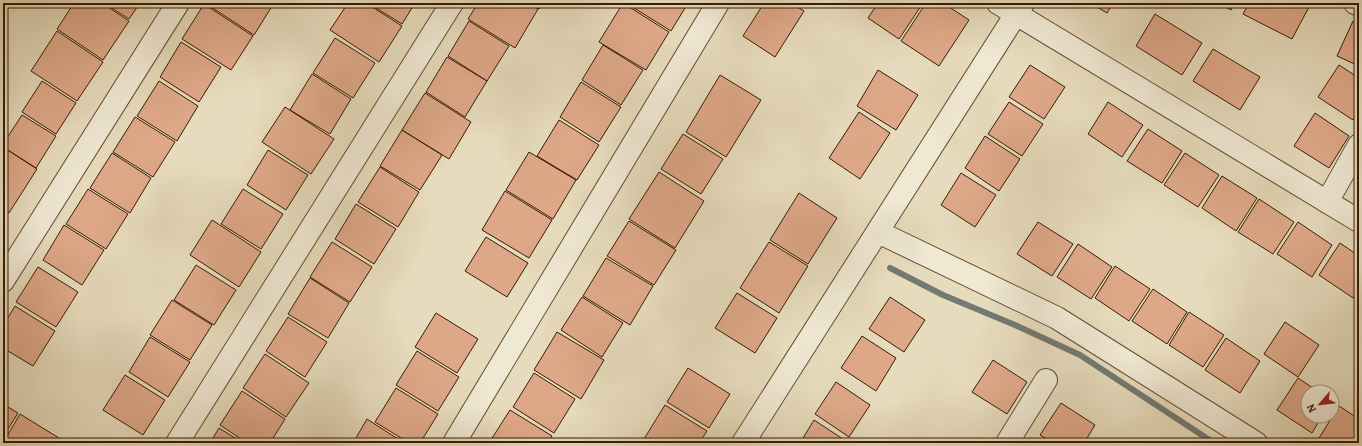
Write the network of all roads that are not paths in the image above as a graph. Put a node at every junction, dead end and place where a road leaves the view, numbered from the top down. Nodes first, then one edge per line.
1 (178, 3) edge
2 (452, 3) edge
3 (718, 3) edge
4 (1355, 3) edge
5 (1359, 5) edge
6 (1012, 7) edge
7 (1359, 145) edge
8 (1327, 202) junction
9 (1359, 221) edge
10 (878, 232) junction
11 (3, 281) edge
12 (1046, 380) dead end
13 (177, 443) edge
14 (454, 443) edge
15 (743, 443) edge
16 (1006, 443) edge
17 (1256, 443) edge

1 - 11 street
2 - 13 street
3 - 14 street
4 - 5 street
6 - 8 street
6 - 10 street
7 - 8 street
8 - 9 street
10 - 15 street
10 - 17 street
12 - 16 street

